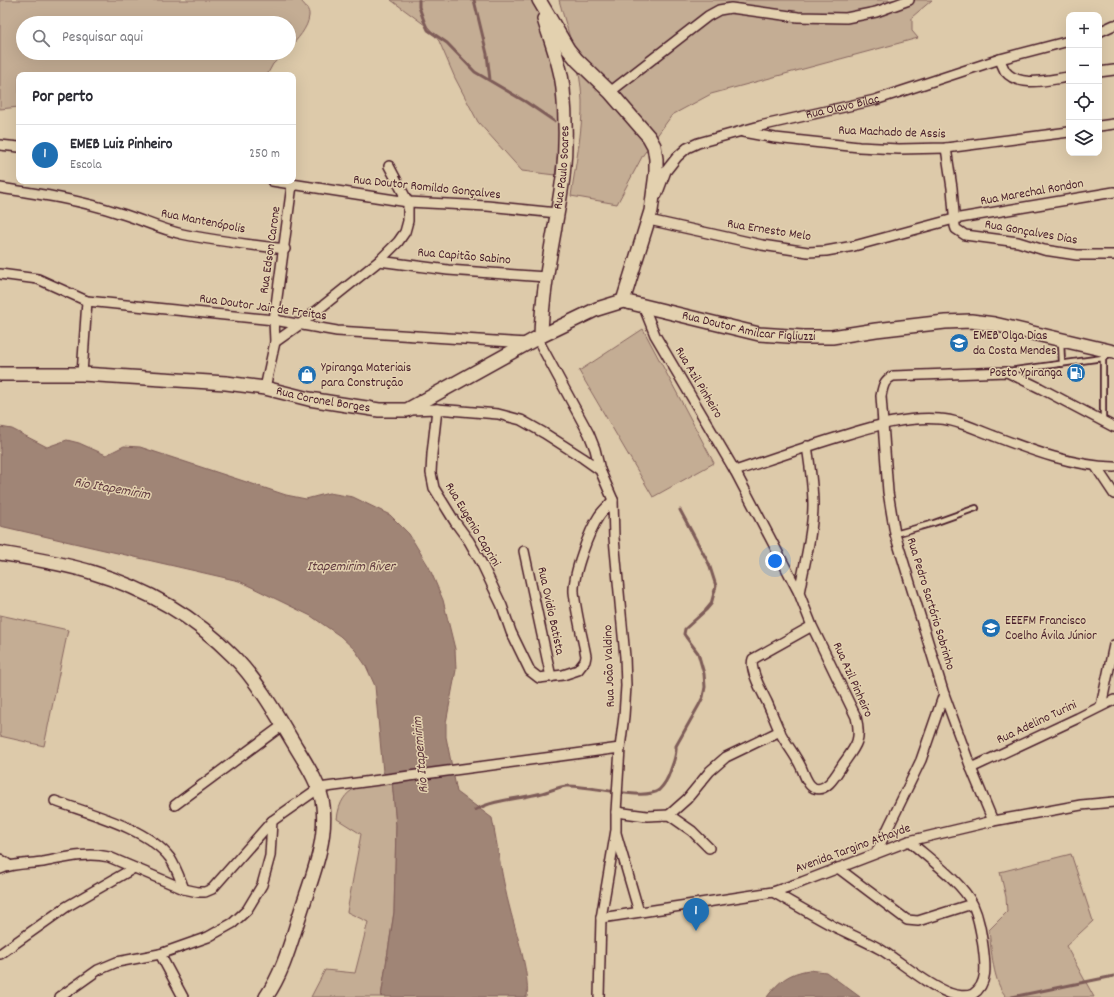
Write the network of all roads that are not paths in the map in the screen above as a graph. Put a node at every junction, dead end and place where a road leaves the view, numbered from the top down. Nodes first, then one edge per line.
1 (539, 0) edge
2 (909, 0) edge
3 (1114, 25) edge
4 (1102, 31) edge
5 (1066, 42) edge
6 (1000, 59) junction
7 (1114, 70) edge
8 (1102, 72) edge
9 (1066, 77) edge
10 (610, 92) junction
11 (1114, 124) edge
12 (1102, 126) edge
13 (739, 132) junction
14 (1066, 132) edge
15 (0, 145) edge
16 (16, 147) edge
17 (946, 148) junction
18 (389, 166) dead end
19 (287, 184) edge
20 (292, 185) junction
21 (0, 188) edge
22 (1114, 192) edge
23 (408, 202) junction
24 (557, 213) junction
25 (650, 216) junction
26 (954, 218) junction
27 (285, 249) junction
28 (1114, 255) edge
29 (379, 261) junction
30 (0, 274) edge
31 (546, 277) junction
32 (623, 301) junction
33 (87, 302) junction
34 (643, 306) junction
35 (274, 320) junction
36 (300, 325) junction
37 (536, 339) junction
38 (1061, 340) junction
39 (275, 342) junction
40 (1110, 354) edge
41 (1062, 364) junction
42 (1007, 372) junction
43 (0, 374) edge
44 (82, 374) junction
45 (265, 388) junction
46 (437, 409) junction
47 (407, 410) junction
48 (1103, 421) junction
49 (883, 424) junction
50 (1114, 427) edge
51 (807, 446) junction
52 (1096, 467) junction
53 (1114, 467) edge
54 (600, 470) junction
55 (735, 471) junction
56 (1114, 494) edge
57 (613, 500) junction
58 (976, 508) dead end
59 (895, 534) junction
60 (524, 551) dead end
61 (0, 553) edge
62 (799, 593) junction
63 (812, 626) junction
64 (1114, 644) edge
65 (551, 677) junction
66 (944, 694) junction
67 (1114, 700) edge
68 (1101, 706) junction
69 (283, 725) junction
70 (780, 731) junction
71 (620, 748) junction
72 (971, 768) junction
73 (319, 788) junction
74 (55, 801) dead end
75 (1114, 802) edge
76 (175, 805) dead end
77 (616, 812) junction
78 (670, 815) junction
79 (272, 821) junction
80 (993, 821) junction
81 (616, 830) junction
82 (909, 841) junction
83 (709, 848) dead end
84 (876, 853) junction
85 (0, 859) edge
86 (9, 865) junction
87 (134, 868) junction
88 (838, 868) junction
89 (0, 869) edge
90 (184, 889) junction
91 (773, 892) junction
92 (972, 904) junction
93 (639, 912) junction
94 (601, 918) junction
95 (0, 954) edge
96 (160, 954) junction
97 (60, 997) edge
98 (183, 997) edge
99 (266, 997) edge
100 (599, 997) edge

1 - 10 street, Rua Olavo Bilac
1 - 24 street, Rua Paulo Soares
2 - 10 street
3 - 4 street
5 - 6 street, Rua Olavo Bilac
6 - 9 street
6 - 13 street, Rua Olavo Bilac
7 - 8 street
10 - 25 street, Rua Olavo Bilac
11 - 12 street
13 - 17 street, Rua Machado de Assis
13 - 25 street, Rua Olavo Bilac
14 - 17 street, Rua Machado de Assis
15 - 16 street
17 - 26 street
18 - 23 street
19 - 20 street, Rua Doutor Romildo Gonçalves
20 - 23 street, Rua Doutor Romildo Gonçalves
20 - 27 street, Rua Edson Carone
21 - 27 street, Rua Mantenópolis
22 - 26 street, Rua Marechal Rondon
23 - 24 street, Rua Doutor Romildo Gonçalves
23 - 29 street
24 - 31 street, Rua Paulo Soares
25 - 26 street, Rua Ernesto Melo
25 - 32 street, Rua Olavo Bilac
26 - 28 street, Rua Gonçalves Dias
27 - 35 street, Rua Edson Carone
29 - 31 street, Rua Capitão Sabino
29 - 36 street
30 - 33 street, Rua Doutor Jair de Freitas
31 - 37 street, Rua Paulo Soares
32 - 34 street, Rua Doutor Amilcar Figliuzzi
32 - 37 street
33 - 35 street, Rua Doutor Jair de Freitas
33 - 44 street
34 - 38 street, Rua Doutor Amilcar Figliuzzi
34 - 55 street, Rua Azil Pinheiro
35 - 36 street, Rua Doutor Jair de Freitas
35 - 39 street, Rua Edson Carone
36 - 37 street, Rua Doutor Jair de Freitas
36 - 39 street
37 - 47 street
37 - 54 street
38 - 40 street, Rua Doutor Amilcar Figliuzzi
38 - 41 lane
39 - 45 street, Rua Edson Carone
40 - 41 lane
40 - 48 lane
41 - 42 lane
42 - 48 street
42 - 49 street, Rua Pedro Sartório Sobrinho
43 - 44 street, Rua Coronel Borges
44 - 45 street, Rua Coronel Borges
45 - 47 street, Rua Coronel Borges
46 - 47 street, Rua Coronel Borges
46 - 54 street, Rua Coronel Borges
46 - 65 street, Rua Eugenio Caprini
48 - 50 street
49 - 51 street
49 - 52 street
49 - 59 street, Rua Pedro Sartório Sobrinho
51 - 55 street
51 - 62 street
52 - 53 street
52 - 56 street
54 - 57 street
55 - 62 street, Rua Azil Pinheiro
57 - 65 street
57 - 71 street, Rua João Valdino
58 - 59 lane
59 - 66 street, Rua Pedro Sartório Sobrinho
60 - 65 street, Rua Ovidio Batista
61 - 69 street
62 - 63 street, Rua Azil Pinheiro
63 - 70 street
63 - 70 street, Rua Azil Pinheiro
64 - 68 street
66 - 72 street, Rua Pedro Sartório Sobrinho
66 - 84 street
67 - 68 street, Rua Adelino Turini
68 - 72 street, Rua Adelino Turini
69 - 73 street
69 - 76 street
70 - 78 street
71 - 73 street
71 - 77 street, Rua João Valdino
72 - 80 street, Rua Pedro Sartório Sobrinho
73 - 79 street
73 - 99 street
74 - 90 street
75 - 80 street, Avenida Targino Athayde
77 - 78 street
77 - 81 street, Rua João Valdino
78 - 83 street
79 - 90 street
79 - 96 street
80 - 82 street, Avenida Targino Athayde
81 - 93 street, Rua João Valdino
81 - 94 street, Rua João Valdino
82 - 84 street, Avenida Targino Athayde
82 - 92 street
84 - 88 street, Avenida Targino Athayde
85 - 86 street
86 - 87 street
86 - 89 street
87 - 90 street
87 - 95 street
88 - 91 street, Avenida Targino Athayde
88 - 92 street
91 - 92 street
91 - 93 street, Avenida Targino Athayde
93 - 94 street, Avenida Targino Athayde
94 - 100 street, Rua João Valdino
96 - 97 street
96 - 98 street

